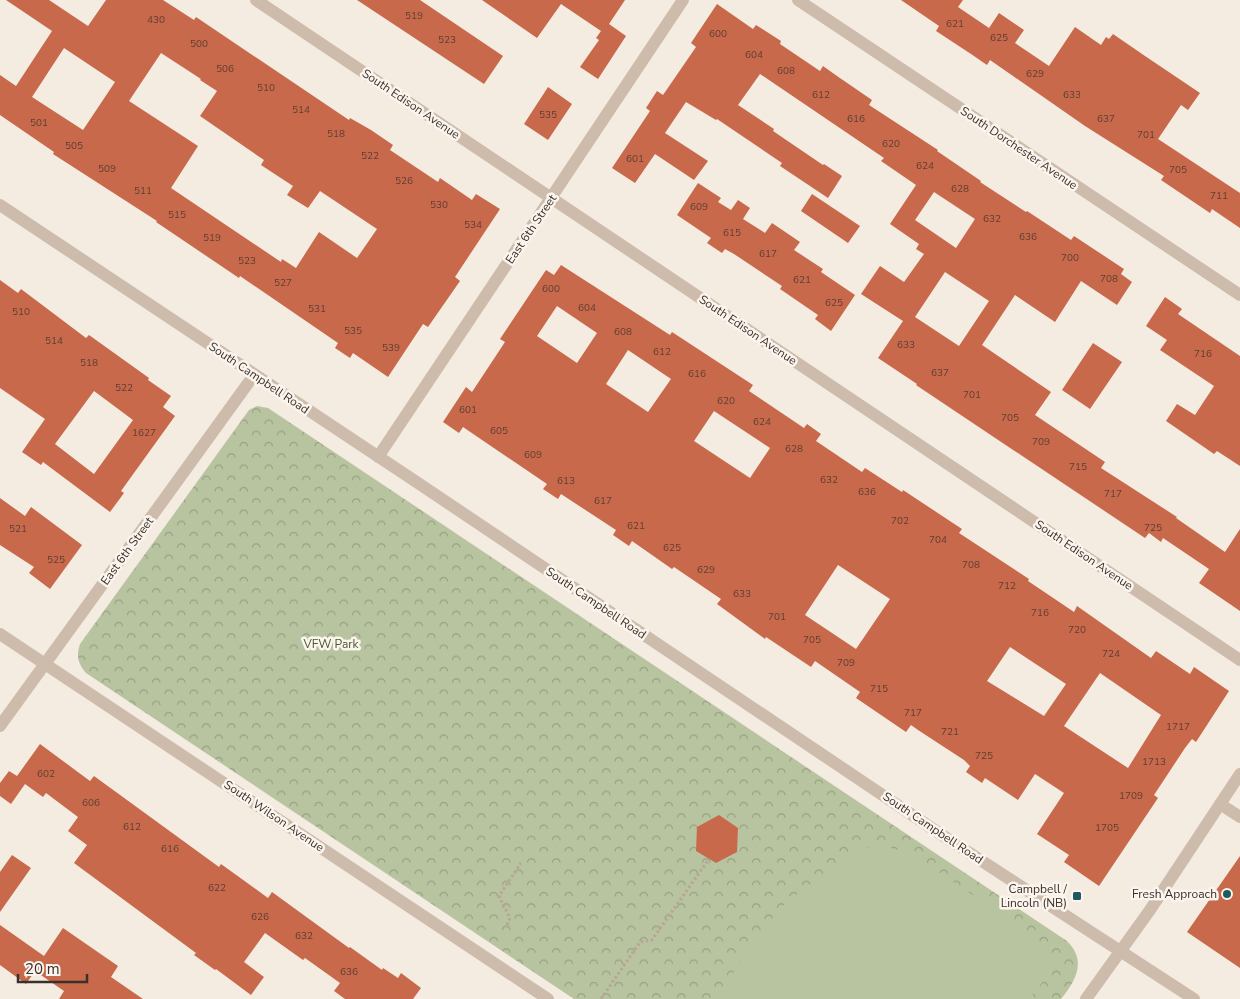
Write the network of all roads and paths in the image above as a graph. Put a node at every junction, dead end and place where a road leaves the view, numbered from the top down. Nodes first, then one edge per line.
1 (256, 0) edge
2 (683, 0) edge
3 (798, 0) edge
4 (552, 198) junction
5 (0, 205) edge
6 (1240, 295) edge
7 (254, 375) junction
8 (378, 457) junction
9 (0, 634) edge
10 (1240, 660) edge
11 (45, 664) junction
12 (0, 726) edge
13 (1240, 774) edge
14 (1220, 804) junction
15 (1240, 817) edge
16 (709, 859) dead end
17 (521, 862) dead end
18 (507, 925) dead end
19 (1121, 952) junction
20 (548, 999) edge
21 (601, 999) edge
22 (1086, 999) edge
23 (1194, 999) edge

1 - 4 street, South Edison Avenue
2 - 4 street, East 6th Street
3 - 6 street, South Dorchester Avenue
4 - 8 street, East 6th Street
4 - 10 street, South Edison Avenue
5 - 7 street, South Campbell Road
7 - 8 street, South Campbell Road
7 - 11 street, East 6th Street
8 - 19 street, South Campbell Road
9 - 11 street, South Wilson Avenue
11 - 12 street, East 6th Street
11 - 20 street, South Wilson Avenue
13 - 14 street
14 - 15 street
14 - 19 street
16 - 21 path
17 - 18 path
19 - 22 street
19 - 23 street, South Campbell Road

